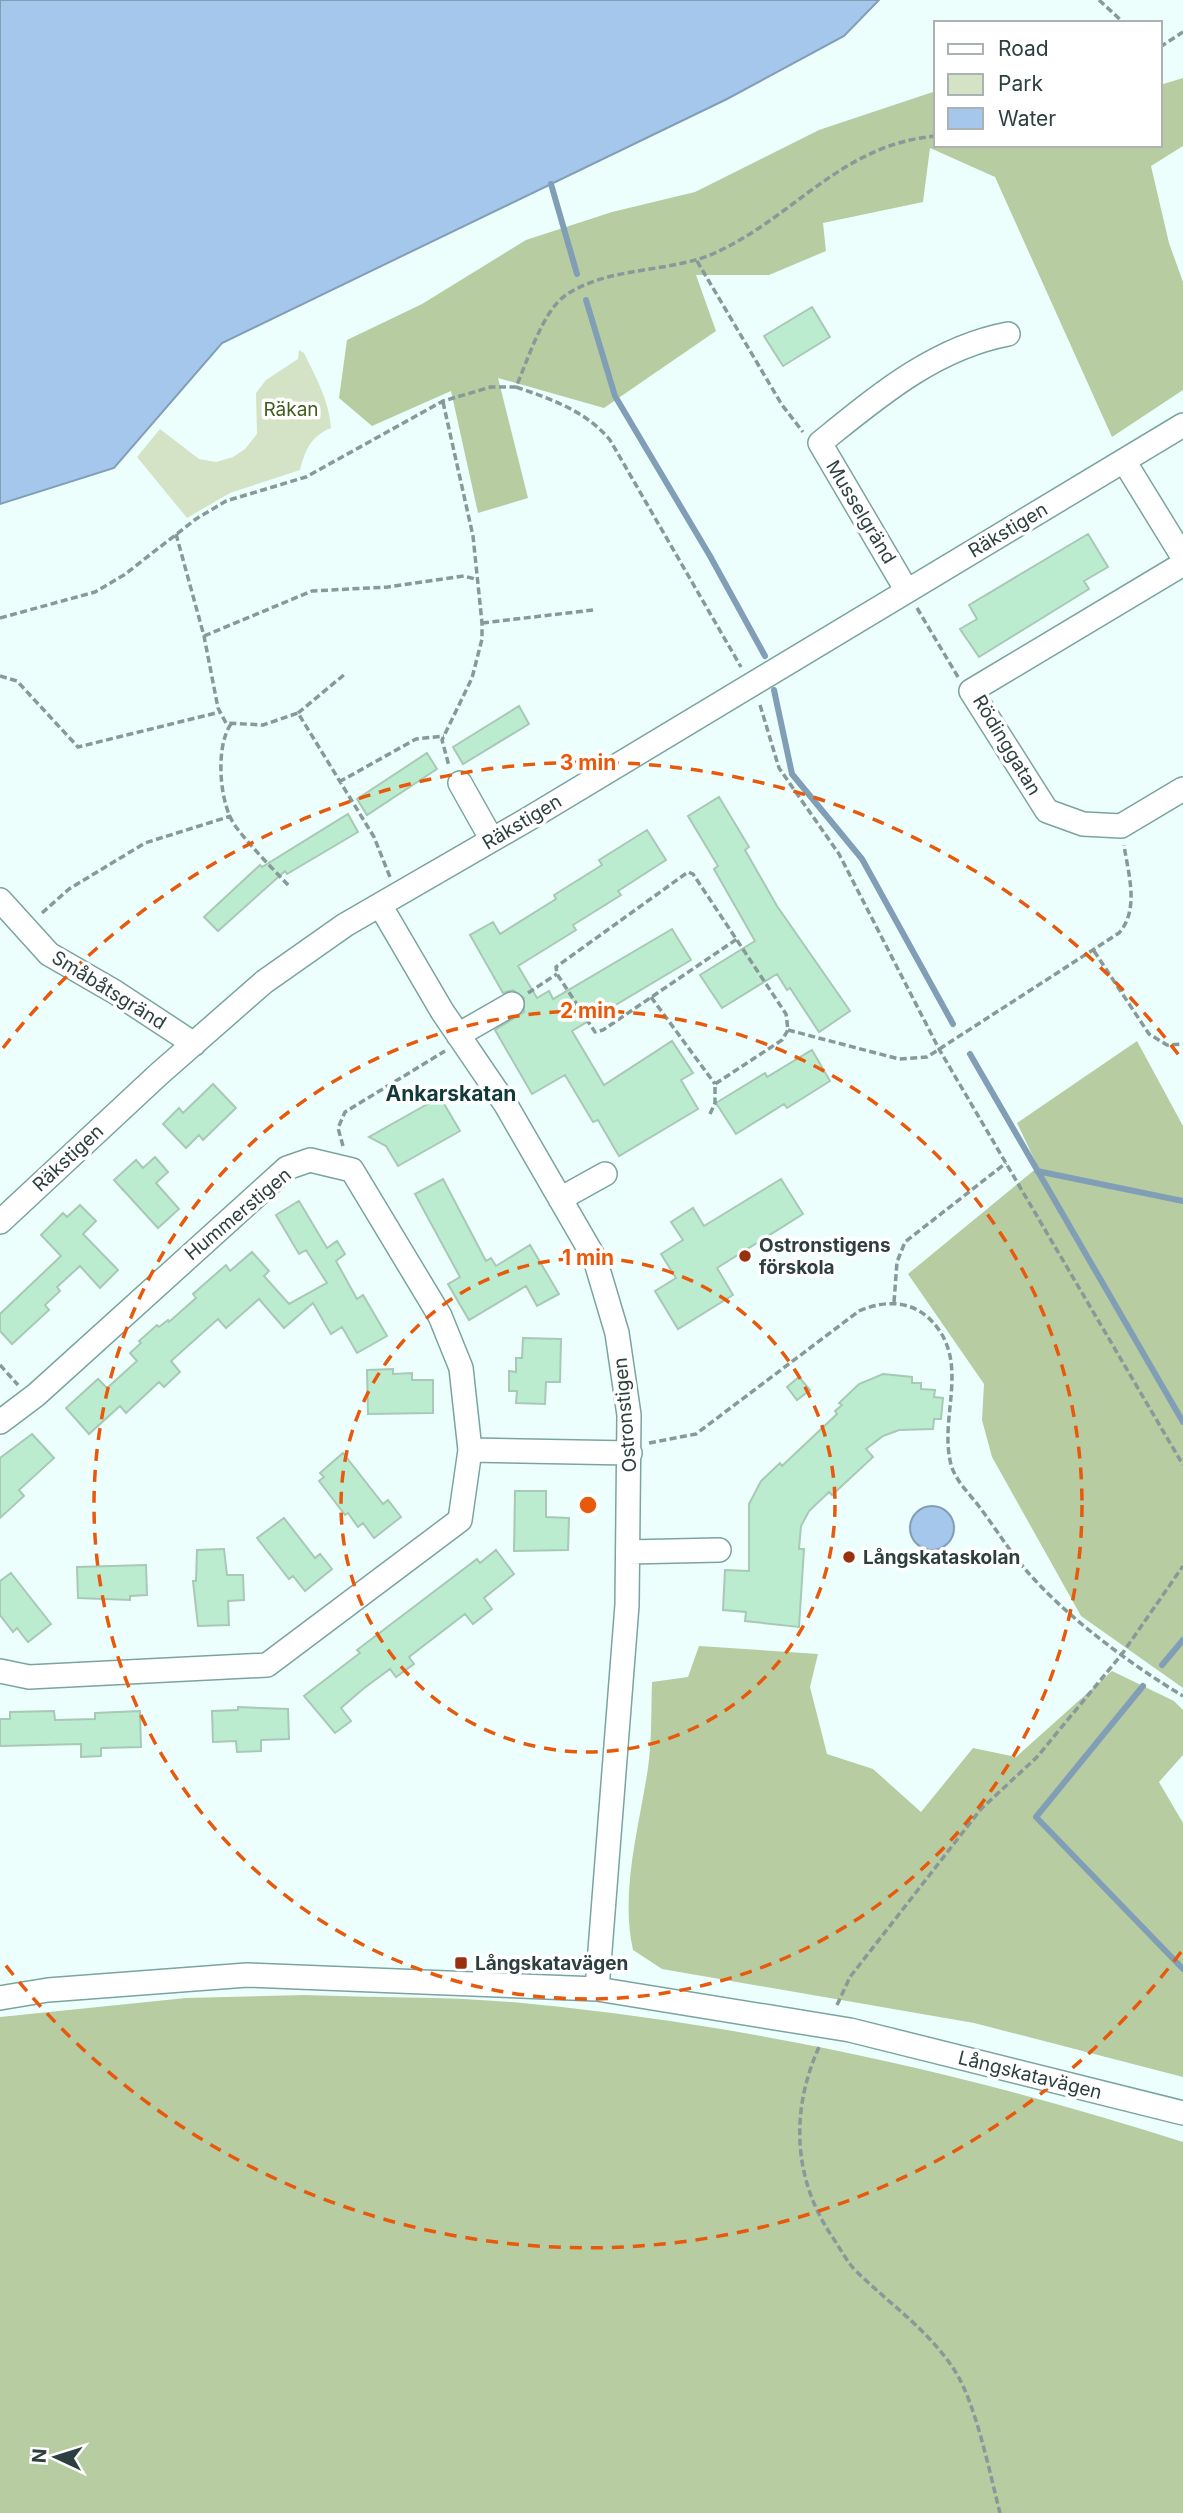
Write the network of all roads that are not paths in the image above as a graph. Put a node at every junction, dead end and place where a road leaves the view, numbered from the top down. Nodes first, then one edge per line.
1 (1008, 334) dead end
2 (1183, 425) edge
3 (1124, 461) junction
4 (1183, 557) edge
5 (1183, 564) edge
6 (907, 591) junction
7 (457, 781) road end
8 (1183, 789) edge
9 (492, 840) junction
10 (388, 900) junction
11 (2, 907) edge
12 (512, 1004) road end
13 (460, 1038) junction
14 (194, 1044) junction
15 (605, 1174) dead end
16 (561, 1199) junction
17 (0, 1222) edge
18 (0, 1422) edge
19 (470, 1450) junction
20 (630, 1452) junction
21 (719, 1550) dead end
22 (628, 1552) junction
23 (0, 1671) edge
24 (597, 1989) junction
25 (0, 1998) edge
26 (1183, 2113) edge

1 - 6 street, Musselgränd
2 - 3 street, Räkstigen
3 - 4 street
3 - 6 street, Räkstigen
5 - 8 street, Rödinggatan
6 - 9 street, Räkstigen
7 - 9 street
9 - 10 street, Räkstigen
10 - 13 street, Ostronstigen
10 - 14 street, Räkstigen
11 - 14 street, Småbåtsgränd
12 - 13 street
13 - 16 street, Ostronstigen
14 - 17 street, Räkstigen
15 - 16 street
16 - 20 street, Ostronstigen
18 - 19 street, Hummerstigen
19 - 20 street
19 - 23 street
20 - 22 street, Ostronstigen
21 - 22 street
22 - 24 street, Ostronstigen
24 - 25 street, Långskatavägen
24 - 26 street, Långskatavägen

